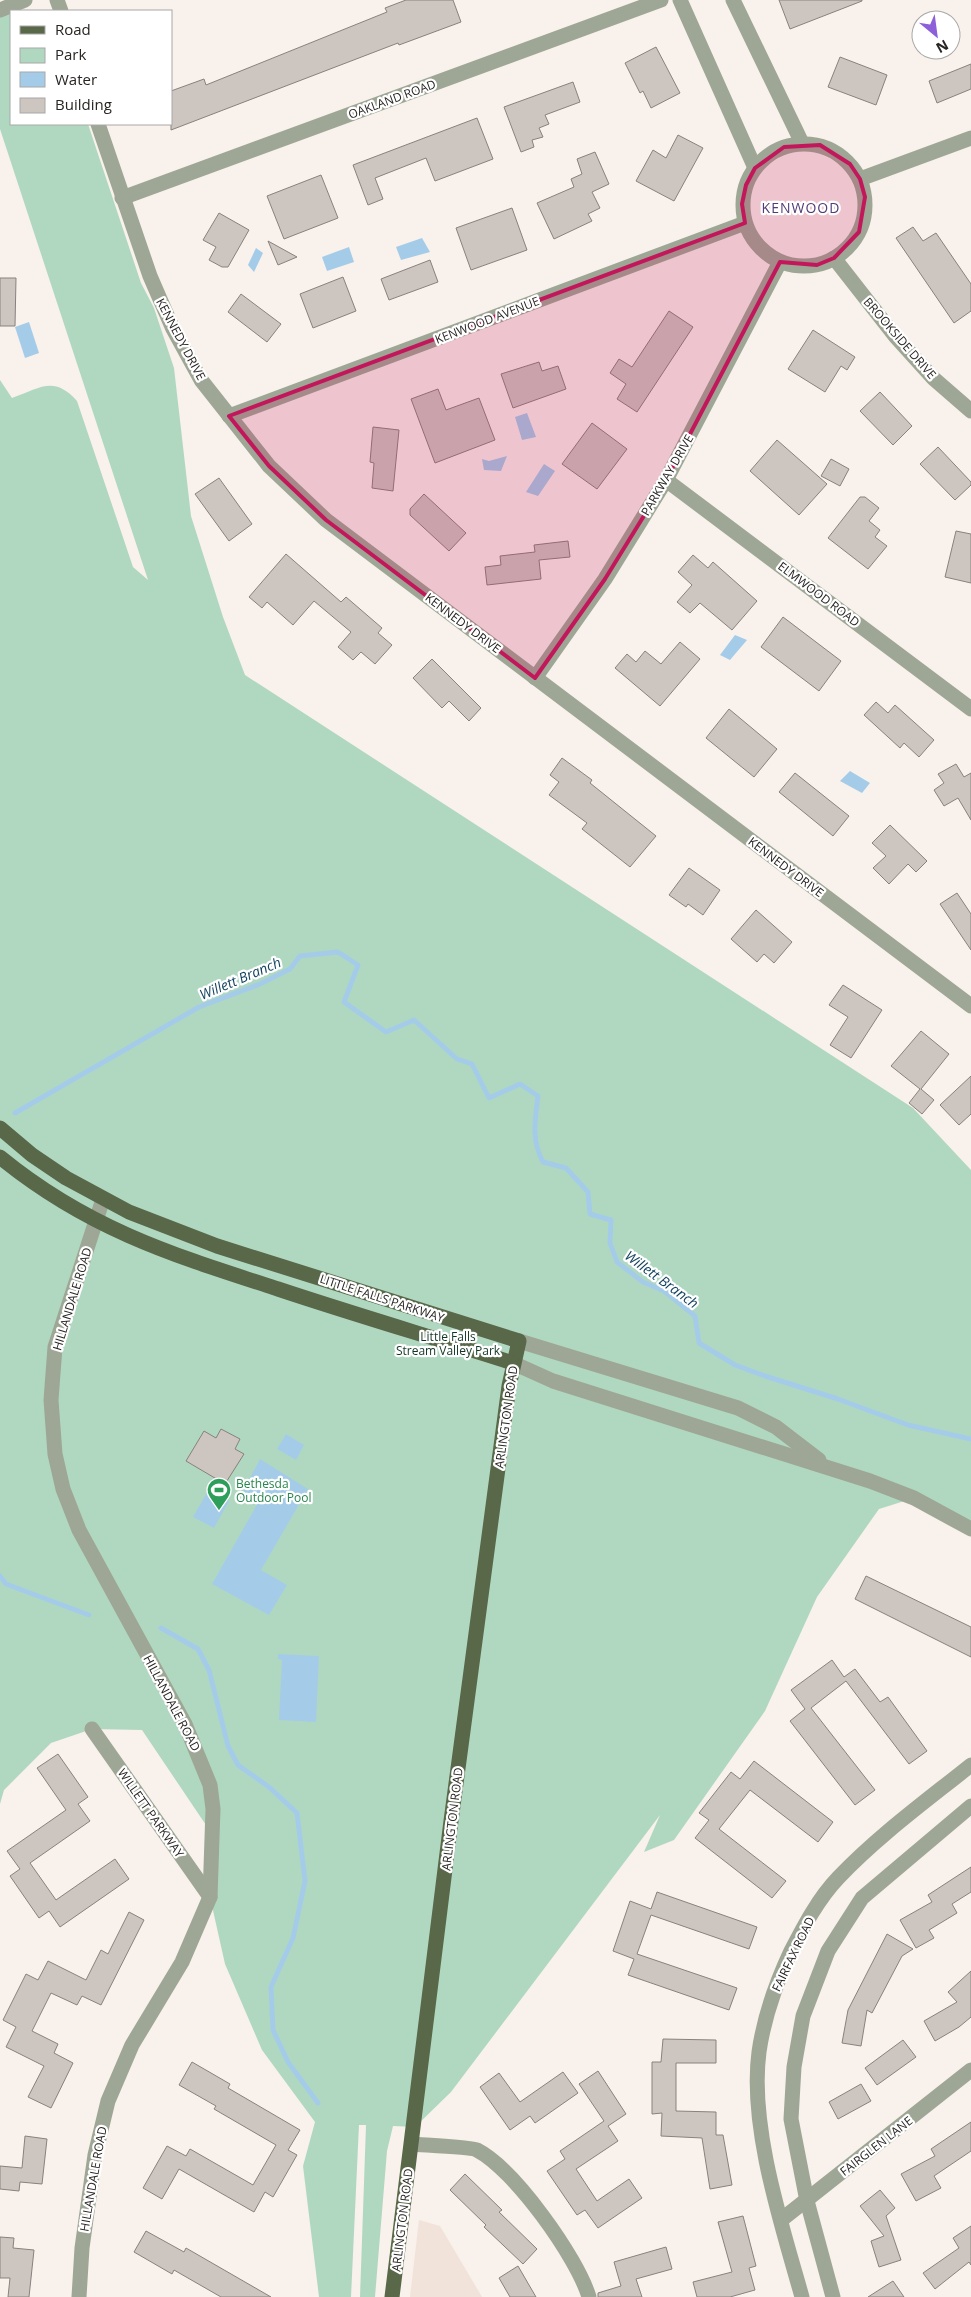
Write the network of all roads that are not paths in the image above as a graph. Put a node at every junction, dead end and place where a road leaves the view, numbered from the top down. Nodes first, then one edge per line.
1 (25, 0) edge
2 (661, 0) edge
3 (680, 0) edge
4 (733, 0) edge
5 (0, 10) edge
6 (98, 125) edge
7 (971, 138) edge
8 (802, 143) junction
9 (755, 168) junction
10 (860, 179) junction
11 (122, 198) junction
12 (745, 223) junction
13 (834, 258) junction
14 (780, 262) junction
15 (971, 412) edge
16 (229, 416) junction
17 (666, 480) junction
18 (535, 678) junction
19 (971, 709) edge
20 (971, 1006) edge
21 (0, 1128) edge
22 (0, 1157) edge
23 (103, 1199) junction
24 (96, 1222) junction
25 (519, 1341) junction
26 (513, 1363) junction
27 (828, 1467) junction
28 (971, 1529) edge
29 (92, 1730) dead end
30 (969, 1770) edge
31 (971, 1806) edge
32 (210, 1896) junction
33 (971, 2070) edge
34 (412, 2144) junction
35 (807, 2200) junction
36 (781, 2220) junction
37 (79, 2297) edge
38 (392, 2297) edge
39 (589, 2297) edge
40 (802, 2297) edge
41 (833, 2297) edge

1 - 5 street
2 - 11 street, OAKLAND ROAD
3 - 9 street
4 - 8 street
6 - 11 street, KENNEDY DRIVE
7 - 10 street
8 - 9 street
8 - 10 street
9 - 12 street
10 - 13 street
11 - 16 street, KENNEDY DRIVE
12 - 14 street
12 - 16 street, KENWOOD AVENUE
13 - 14 street
13 - 15 street, BROOKSIDE DRIVE
14 - 17 street, PARKWAY DRIVE
16 - 18 street, KENNEDY DRIVE
17 - 18 street, PARKWAY DRIVE
17 - 19 street, ELMWOOD ROAD
18 - 20 street, KENNEDY DRIVE
21 - 23 main road, LITTLE FALLS PARKWAY
22 - 24 main road, LITTLE FALLS PARKWAY
23 - 24 street, HILLANDALE ROAD
23 - 25 main road, LITTLE FALLS PARKWAY
24 - 26 main road, LITTLE FALLS PARKWAY
24 - 32 street, HILLANDALE ROAD
25 - 26 main road, ARLINGTON ROAD
25 - 27 street, LITTLE FALLS PARKWAY
26 - 27 street, LITTLE FALLS PARKWAY
26 - 34 main road, ARLINGTON ROAD
27 - 28 street, LITTLE FALLS PARKWAY
29 - 32 street, WILLETT PARKWAY
30 - 36 street, FAIRFAX ROAD
31 - 35 street
32 - 37 street, HILLANDALE ROAD
33 - 35 street, FAIRGLEN LANE
34 - 38 main road, ARLINGTON ROAD
34 - 39 street
35 - 36 street, FAIRGLEN LANE
35 - 41 street
36 - 40 street, FAIRFAX ROAD

